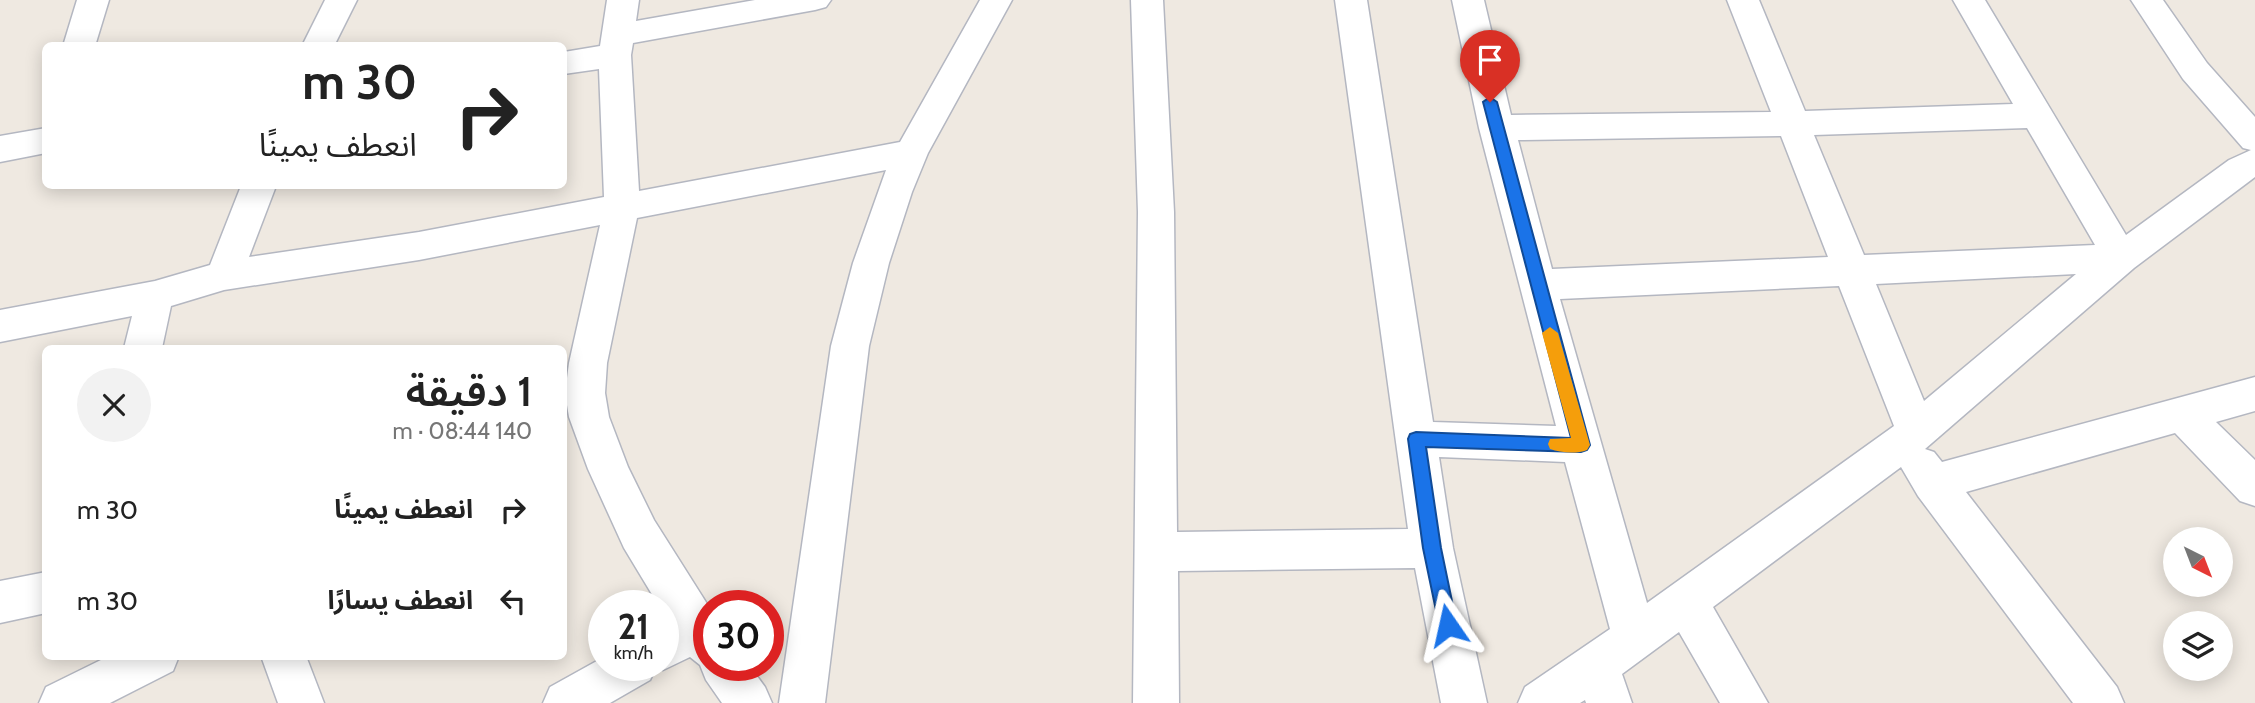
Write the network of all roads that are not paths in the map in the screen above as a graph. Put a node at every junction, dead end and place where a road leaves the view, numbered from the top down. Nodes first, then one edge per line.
1 (93, 0) edge
2 (341, 0) edge
3 (815, 0) edge
4 (996, 0) edge
5 (1147, 0) edge
6 (1351, 0) edge
7 (1468, 0) edge
8 (1743, 0) edge
9 (1969, 0) edge
10 (2147, 0) edge
11 (618, 30) edge
12 (80, 42) edge
13 (320, 42) edge
14 (567, 61) edge
15 (2038, 115) junction
16 (1793, 124) junction
17 (1496, 128) junction
18 (2255, 139) edge
19 (42, 142) edge
20 (0, 149) edge
21 (911, 153) junction
22 (2255, 162) edge
23 (257, 189) edge
24 (622, 207) junction
25 (2121, 258) junction
26 (1851, 272) junction
27 (224, 275) junction
28 (1537, 285) junction
29 (155, 296) junction
30 (0, 326) edge
31 (144, 345) edge
32 (576, 369) edge
33 (2255, 394) edge
34 (2182, 414) junction
35 (1910, 436) junction
36 (1416, 439) junction
37 (1581, 445) junction
38 (1933, 483) junction
39 (2255, 488) edge
40 (1432, 548) junction
41 (1157, 552) junction
42 (42, 593) edge
43 (1685, 600) junction
44 (0, 602) edge
45 (693, 637) edge
46 (1635, 638) junction
47 (149, 660) edge
48 (285, 660) edge
49 (605, 681) edge
50 (729, 681) edge
51 (1603, 684) edge
52 (62, 703) edge
53 (301, 703) edge
54 (566, 703) edge
55 (749, 703) edge
56 (802, 703) edge
57 (1156, 703) edge
58 (1464, 703) edge
59 (1541, 703) edge
60 (1745, 703) edge
61 (2101, 703) edge

1 - 12 street
2 - 13 street
3 - 11 street
4 - 21 street
5 - 41 street
6 - 36 street
7 - 17 street
8 - 16 street
9 - 15 street
10 - 18 street
11 - 14 street
11 - 24 street
15 - 16 street
15 - 25 street
16 - 17 street
16 - 26 street
17 - 28 street
19 - 20 street
21 - 24 street
21 - 56 street
22 - 25 street
23 - 27 street
24 - 27 street
24 - 32 street
25 - 26 street
25 - 35 street
26 - 28 street
26 - 35 street
27 - 29 street
28 - 37 street
29 - 30 street
29 - 31 street
32 - 45 street
33 - 34 street
34 - 38 street
34 - 39 street
35 - 38 street
35 - 43 street
36 - 37 street
36 - 40 street
37 - 46 street
38 - 61 street
40 - 41 street
40 - 58 street
41 - 57 street
42 - 44 street
43 - 46 street
43 - 60 street
46 - 51 street
47 - 52 street
48 - 53 street
49 - 54 street
50 - 55 street
51 - 59 street

